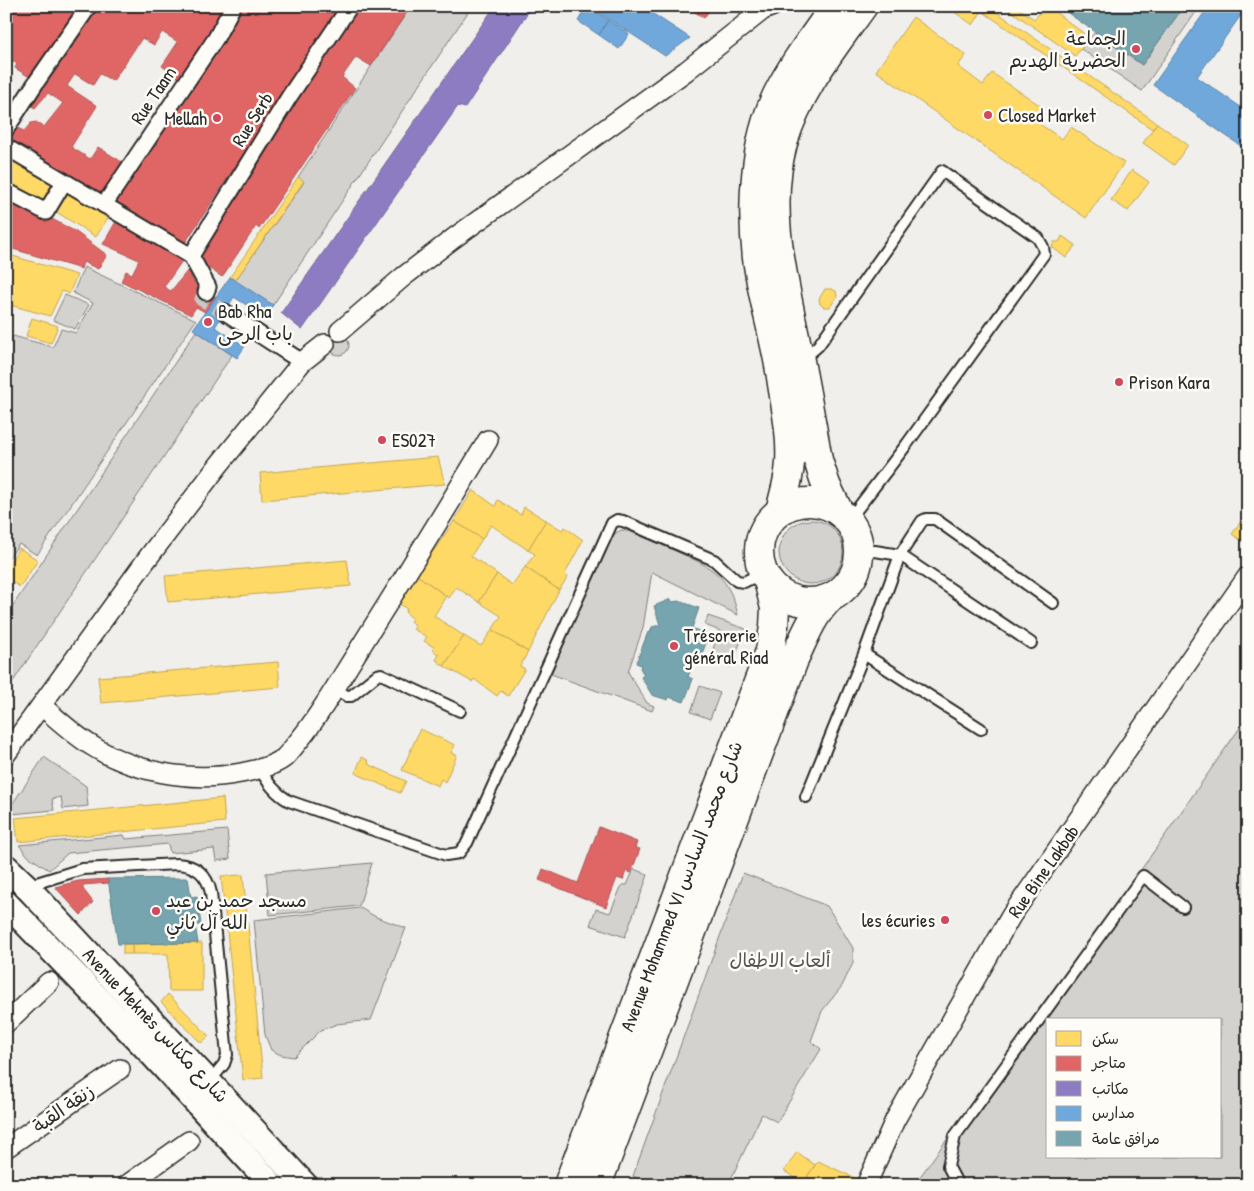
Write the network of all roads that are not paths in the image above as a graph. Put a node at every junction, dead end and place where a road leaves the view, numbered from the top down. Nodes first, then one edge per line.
1 (90, 6) edge
2 (233, 6) edge
3 (350, 6) edge
4 (835, 6) edge
5 (863, 6) edge
6 (766, 8) edge
7 (6, 128) edge
8 (6, 147) edge
9 (64, 182) junction
10 (6, 191) edge
11 (104, 205) junction
12 (191, 256) junction
13 (206, 292) tunnel mouth
14 (225, 312) tunnel mouth
15 (340, 330) dead end
16 (325, 344) dead end
17 (800, 361) junction
18 (302, 362) junction
19 (488, 440) dead end
20 (780, 511) junction
21 (843, 516) junction
22 (859, 552) junction
23 (900, 555) junction
24 (1248, 576) edge
25 (766, 579) junction
26 (830, 598) junction
27 (1053, 603) dead end
28 (1031, 643) dead end
29 (864, 654) junction
30 (334, 689) junction
31 (42, 706) junction
32 (460, 711) dead end
33 (981, 729) dead end
34 (6, 754) edge
35 (260, 769) junction
36 (806, 796) dead end
37 (6, 867) edge
38 (26, 886) junction
39 (6, 903) edge
40 (1183, 907) dead end
41 (49, 982) dead end
42 (6, 1023) edge
43 (120, 1069) dead end
44 (200, 1089) junction
45 (189, 1141) dead end
46 (6, 1148) edge
47 (867, 1184) edge
48 (127, 1185) edge
49 (272, 1185) edge
50 (305, 1185) edge
51 (568, 1185) edge
52 (597, 1185) edge
53 (958, 1185) edge

1 - 7 street
2 - 11 street, Rue Taam
3 - 12 street, Rue Serb
4 - 20 main road
5 - 17 main road
6 - 15 street
8 - 9 street
9 - 10 street
9 - 11 street
11 - 12 street
12 - 13 street
14 - 18 street
16 - 18 street
17 - 21 main road
17 - 21 lane
18 - 31 street
19 - 30 street
20 - 21 main road
20 - 25 main road
21 - 22 main road
22 - 23 lane
22 - 26 main road
23 - 27 lane
23 - 28 lane
23 - 29 lane
24 - 47 street, Rue Bine Lakbab
25 - 26 main road
25 - 35 lane
25 - 51 main road, Avenue Mohammed VI شارع محمد السادس
26 - 52 main road, Avenue Mohammed VI شارع محمد السادس
29 - 33 lane
29 - 36 lane
30 - 32 lane
30 - 35 street
31 - 34 street
31 - 35 street
37 - 38 street, Avenue Meknès شارع مكناس
38 - 44 street, Avenue Meknès شارع مكناس
38 - 44 lane
39 - 44 street, Avenue Meknès شارع مكناس
40 - 53 lane
41 - 42 street
43 - 46 street, زنقة القبة
44 - 49 street, Avenue Meknès شارع مكناس
44 - 50 street, Avenue Meknès شارع مكناس
45 - 48 street

